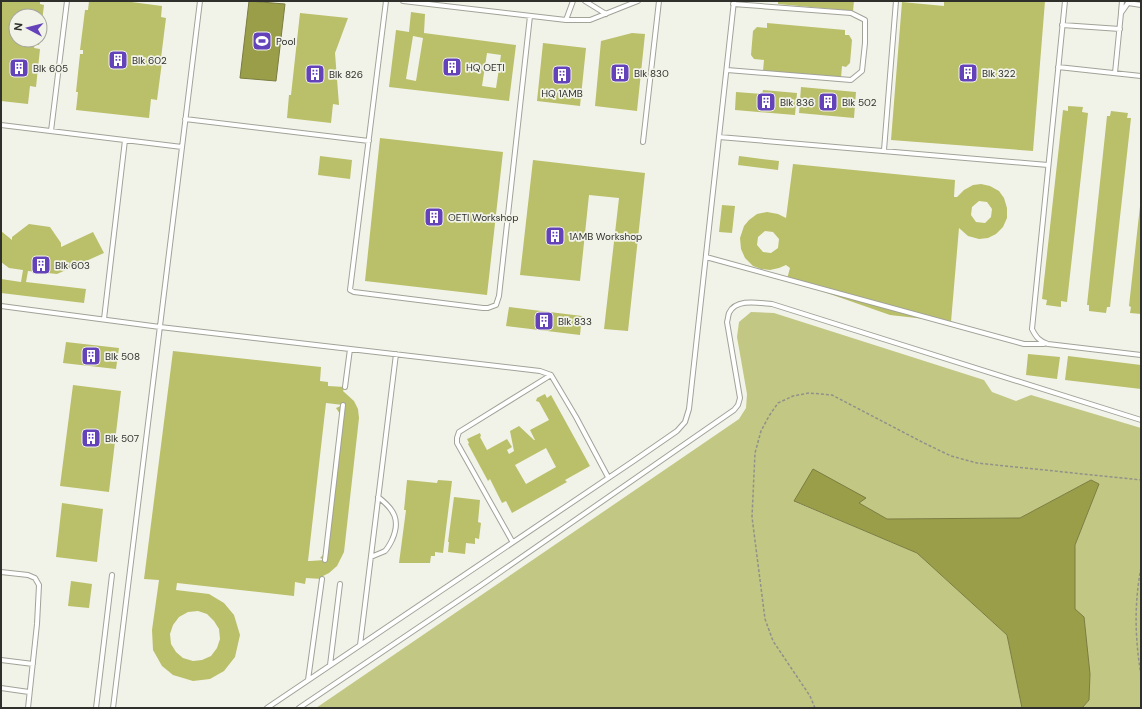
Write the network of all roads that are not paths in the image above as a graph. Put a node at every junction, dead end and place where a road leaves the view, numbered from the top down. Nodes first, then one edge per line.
1 (67, 1) edge
2 (200, 1) edge
3 (386, 1) edge
4 (404, 1) edge
5 (573, 1) edge
6 (585, 1) edge
7 (638, 1) edge
8 (659, 1) edge
9 (896, 1) edge
10 (1065, 1) edge
11 (1122, 1) edge
12 (733, 2) edge
13 (444, 3) edge
14 (1141, 4) edge
15 (1121, 13) junction
16 (606, 14) junction
17 (530, 16) junction
18 (566, 20) junction
19 (1062, 25) junction
20 (1120, 29) junction
21 (1058, 67) junction
22 (727, 70) junction
23 (1115, 73) junction
24 (1141, 76) edge
25 (185, 119) junction
26 (1, 125) edge
27 (51, 131) junction
28 (719, 137) junction
29 (125, 140) junction
30 (369, 141) junction
31 (643, 142) dead end
32 (182, 146) junction
33 (884, 150) junction
34 (1048, 165) junction
35 (706, 257) junction
36 (1, 306) edge
37 (104, 319) junction
38 (160, 327) junction
39 (1048, 344) junction
40 (350, 349) junction
41 (396, 354) junction
42 (1141, 355) edge
43 (551, 374) junction
44 (345, 387) dead end
45 (343, 405) dead end
46 (1141, 420) edge
47 (608, 477) junction
48 (378, 497) junction
49 (512, 541) junction
50 (371, 557) junction
51 (325, 560) dead end
52 (1, 572) edge
53 (112, 575) dead end
54 (1, 578) edge
55 (322, 579) dead end
56 (340, 584) dead end
57 (360, 645) junction
58 (1, 660) edge
59 (33, 664) junction
60 (330, 665) junction
61 (308, 680) junction
62 (1, 688) edge
63 (29, 692) junction
64 (28, 708) edge
65 (96, 708) edge
66 (113, 708) edge
67 (267, 708) edge
68 (299, 708) edge

1 - 27 lane
2 - 25 lane
3 - 30 lane
4 - 13 lane
5 - 18 lane
6 - 16 lane
7 - 16 lane
8 - 31 lane
9 - 33 lane
10 - 19 lane
11 - 15 lane
12 - 22 lane
12 - 22 lane
13 - 17 lane
14 - 15 lane
15 - 20 lane
16 - 18 lane
17 - 18 lane
17 - 30 lane
19 - 20 lane
19 - 21 lane
20 - 23 lane
21 - 23 lane
21 - 34 lane
22 - 28 lane
23 - 24 lane
25 - 30 lane
25 - 32 lane
26 - 27 lane
27 - 29 lane
28 - 33 lane
28 - 35 lane
29 - 32 lane
29 - 37 lane
32 - 38 lane
33 - 34 lane
34 - 39 lane
35 - 39 lane
35 - 47 lane
36 - 37 lane
37 - 38 lane
38 - 40 lane
38 - 66 lane
39 - 42 lane
40 - 41 lane
40 - 44 lane
41 - 43 lane
41 - 48 lane
43 - 47 lane
43 - 49 lane
45 - 51 lane
46 - 68 lane
47 - 49 lane
48 - 50 lane
48 - 50 lane
49 - 57 lane
50 - 57 lane
52 - 54 lane
52 - 59 lane
53 - 65 lane
55 - 61 lane
56 - 60 lane
57 - 60 lane
58 - 59 lane
59 - 63 lane
60 - 61 lane
61 - 67 lane
62 - 63 lane
63 - 64 lane

